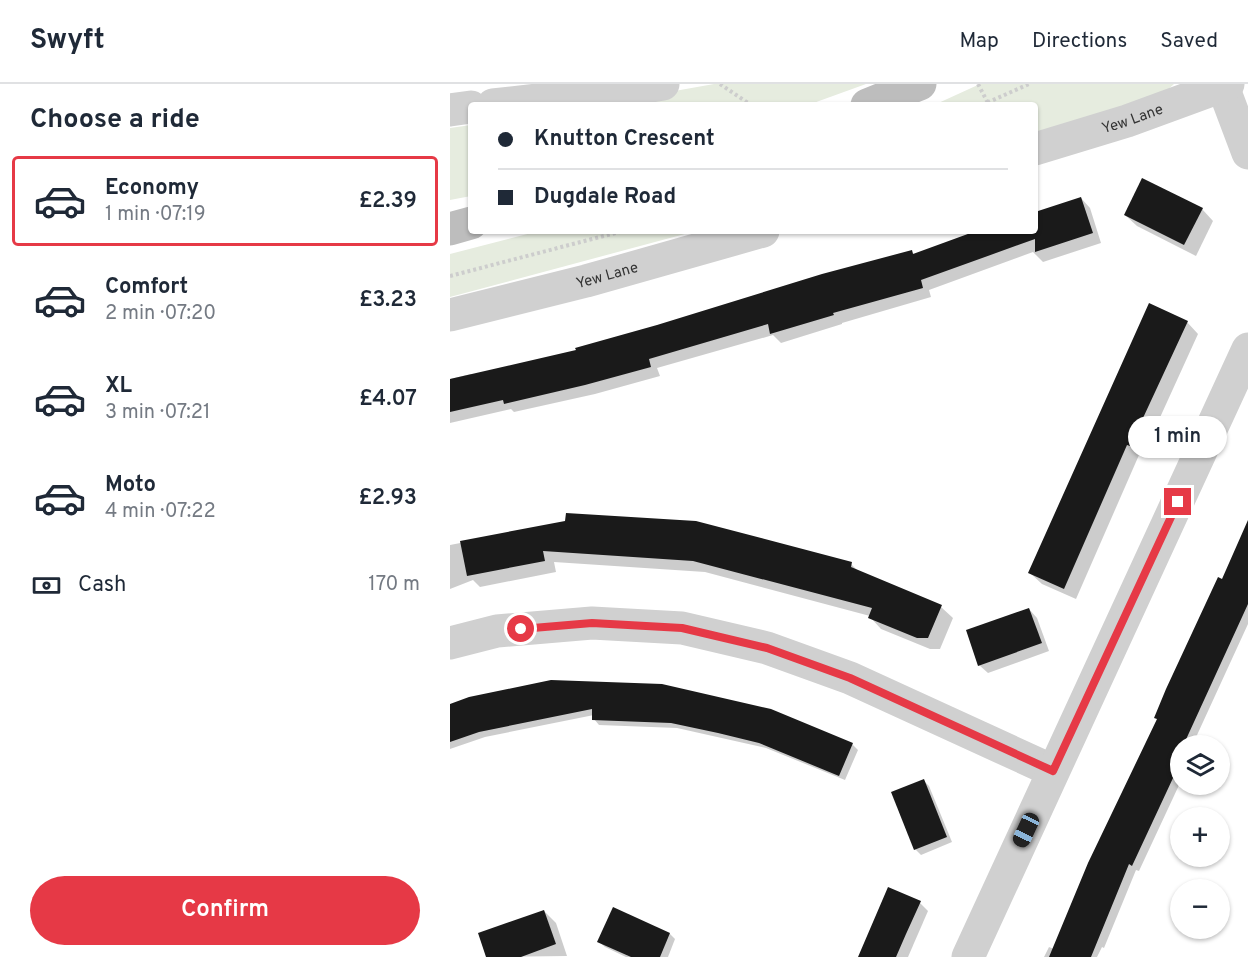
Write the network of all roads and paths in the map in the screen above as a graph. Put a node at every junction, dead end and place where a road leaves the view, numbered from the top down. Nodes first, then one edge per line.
1 (663, 84) edge
2 (720, 84) edge
3 (920, 84) edge
4 (978, 84) edge
5 (1029, 84) edge
6 (1225, 85) edge
7 (519, 102) edge
8 (747, 102) edge
9 (875, 102) edge
10 (988, 102) edge
11 (993, 102) edge
12 (468, 107) edge
13 (450, 110) edge
14 (1038, 147) edge
15 (1248, 153) edge
16 (468, 224) edge
17 (450, 229) edge
18 (611, 234) edge
19 (752, 234) edge
20 (450, 276) edge
21 (450, 315) edge
22 (1248, 349) edge
23 (450, 643) edge
24 (1053, 771) junction
25 (968, 957) edge

1 - 7 street
2 - 8 path
3 - 9 main road
4 - 10 path
5 - 11 path
6 - 14 street, Yew Lane
6 - 15 street
12 - 13 street
16 - 17 main road
18 - 20 path
19 - 21 street, Yew Lane
22 - 24 street
23 - 24 street
24 - 25 street

